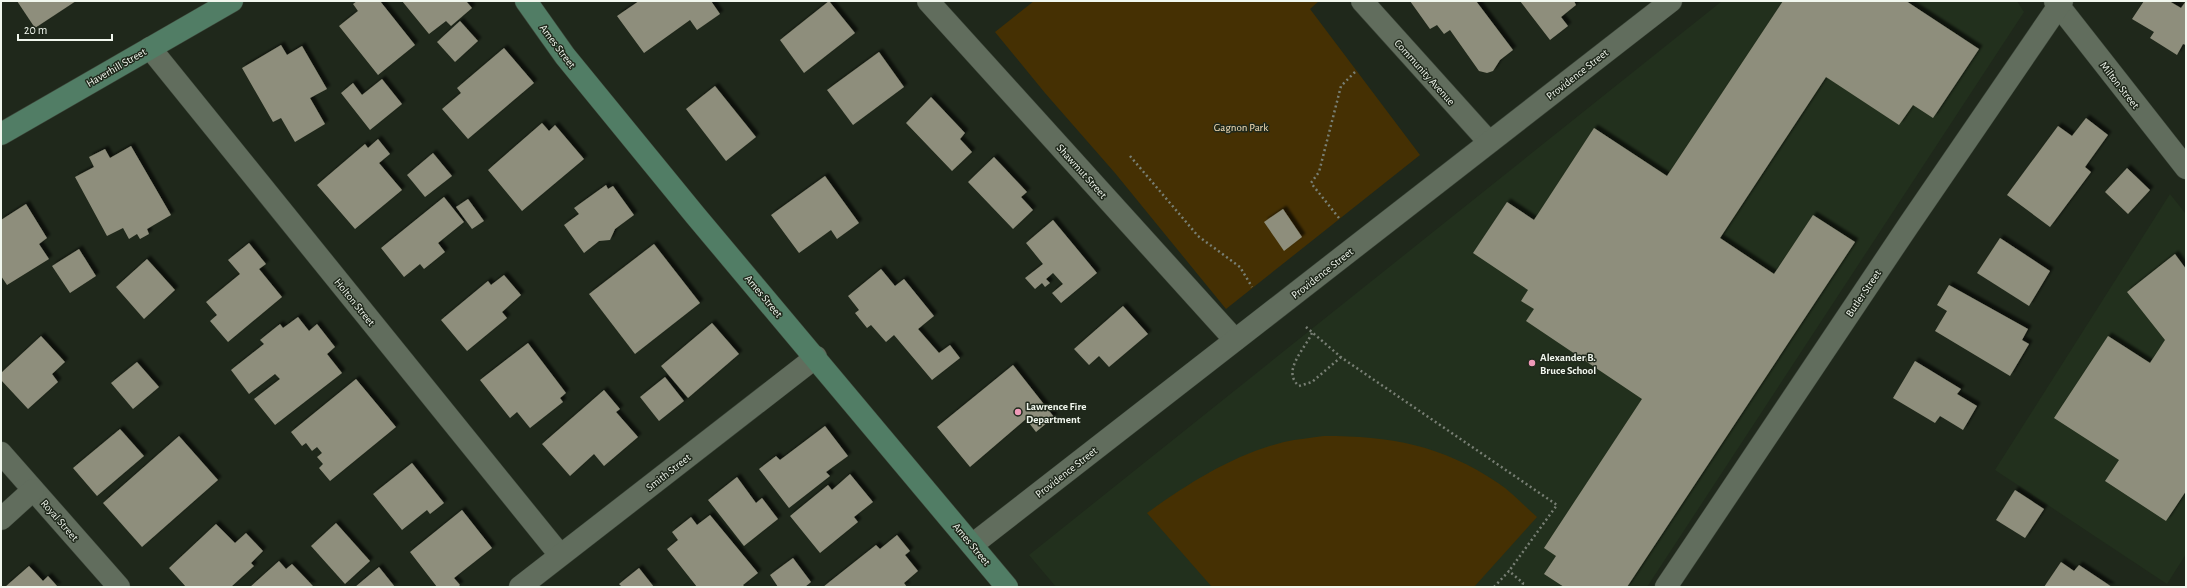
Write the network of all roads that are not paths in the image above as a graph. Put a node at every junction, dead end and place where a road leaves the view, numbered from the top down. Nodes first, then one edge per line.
1 (232, 1) edge
2 (526, 1) edge
3 (928, 1) edge
4 (1362, 1) edge
5 (1671, 1) edge
6 (2058, 3) edge
7 (150, 48) junction
8 (1, 134) edge
9 (1489, 142) junction
10 (2186, 168) edge
11 (1236, 340) junction
12 (816, 357) junction
13 (1, 453) edge
14 (33, 490) junction
15 (1, 519) edge
16 (972, 545) junction
17 (560, 555) junction
18 (119, 587) edge
19 (520, 587) edge
20 (1008, 587) edge
21 (1666, 587) edge

1 - 7 street, Haverhill Street
2 - 12 street, Ames Street
3 - 11 street, Shawmut Street
4 - 9 street, Community Avenue
5 - 9 street, Providence Street
6 - 10 street, Milton Street
6 - 21 street, Butler Street
7 - 8 street, Haverhill Street
7 - 17 street, Holton Street
9 - 11 street, Providence Street
11 - 16 street, Providence Street
12 - 16 street, Ames Street
12 - 17 street, Smith Street
13 - 14 street, Royal Street
14 - 15 street
14 - 18 street, Royal Street
16 - 20 street, Ames Street
17 - 19 street, Smith Street

